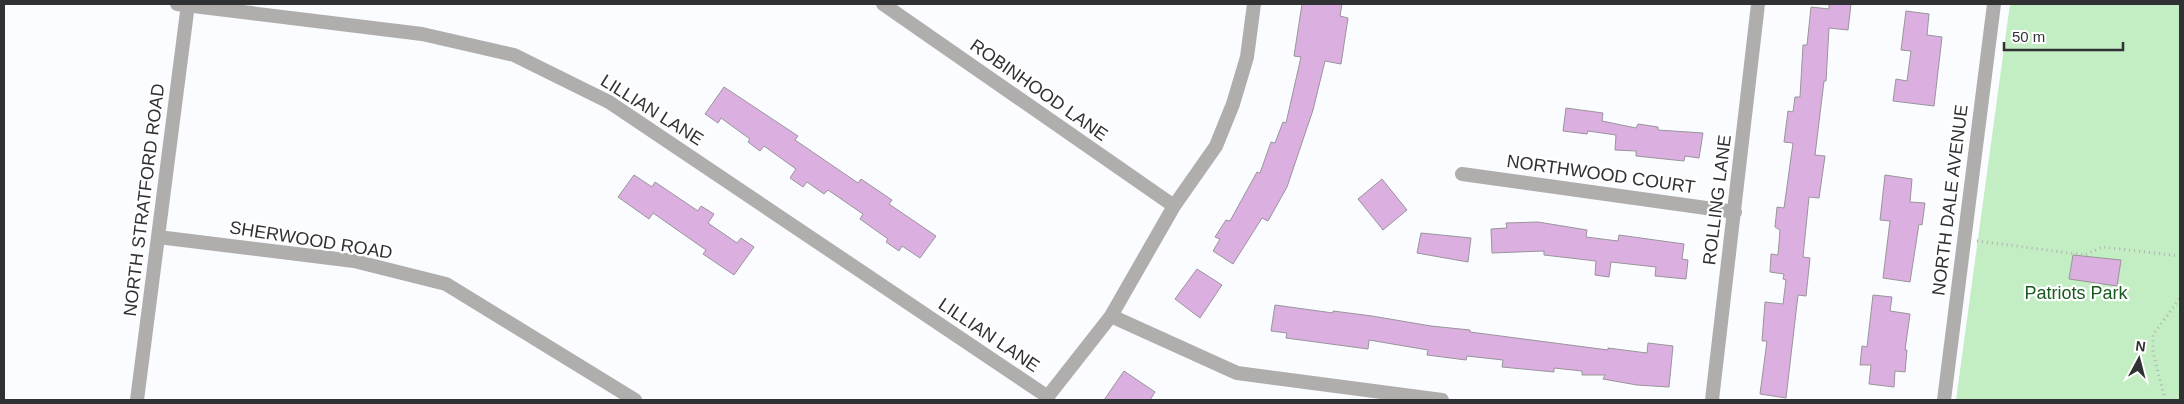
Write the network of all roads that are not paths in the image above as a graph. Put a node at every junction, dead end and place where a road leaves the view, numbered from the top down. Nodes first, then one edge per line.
1 (184, 4) edge
2 (883, 4) edge
3 (1254, 4) edge
4 (1758, 4) edge
5 (1994, 4) edge
6 (1462, 174) dead end
7 (1174, 206) junction
8 (1735, 212) junction
9 (158, 237) junction
10 (1111, 316) junction
11 (1046, 398) edge
12 (137, 400) edge
13 (635, 400) edge
14 (1442, 400) edge
15 (1712, 400) edge
16 (1944, 400) edge

1 - 9 street, NORTH STRATFORD ROAD
1 - 11 street, LILLIAN LANE
2 - 7 street, ROBINHOOD LANE
3 - 7 street
4 - 8 street, ROLLING LANE
5 - 16 street, NORTH DALE AVENUE
6 - 8 street, NORTHWOOD COURT
7 - 10 street
8 - 15 street, ROLLING LANE
9 - 12 street, NORTH STRATFORD ROAD
9 - 13 street, SHERWOOD ROAD
10 - 11 street
10 - 14 street

